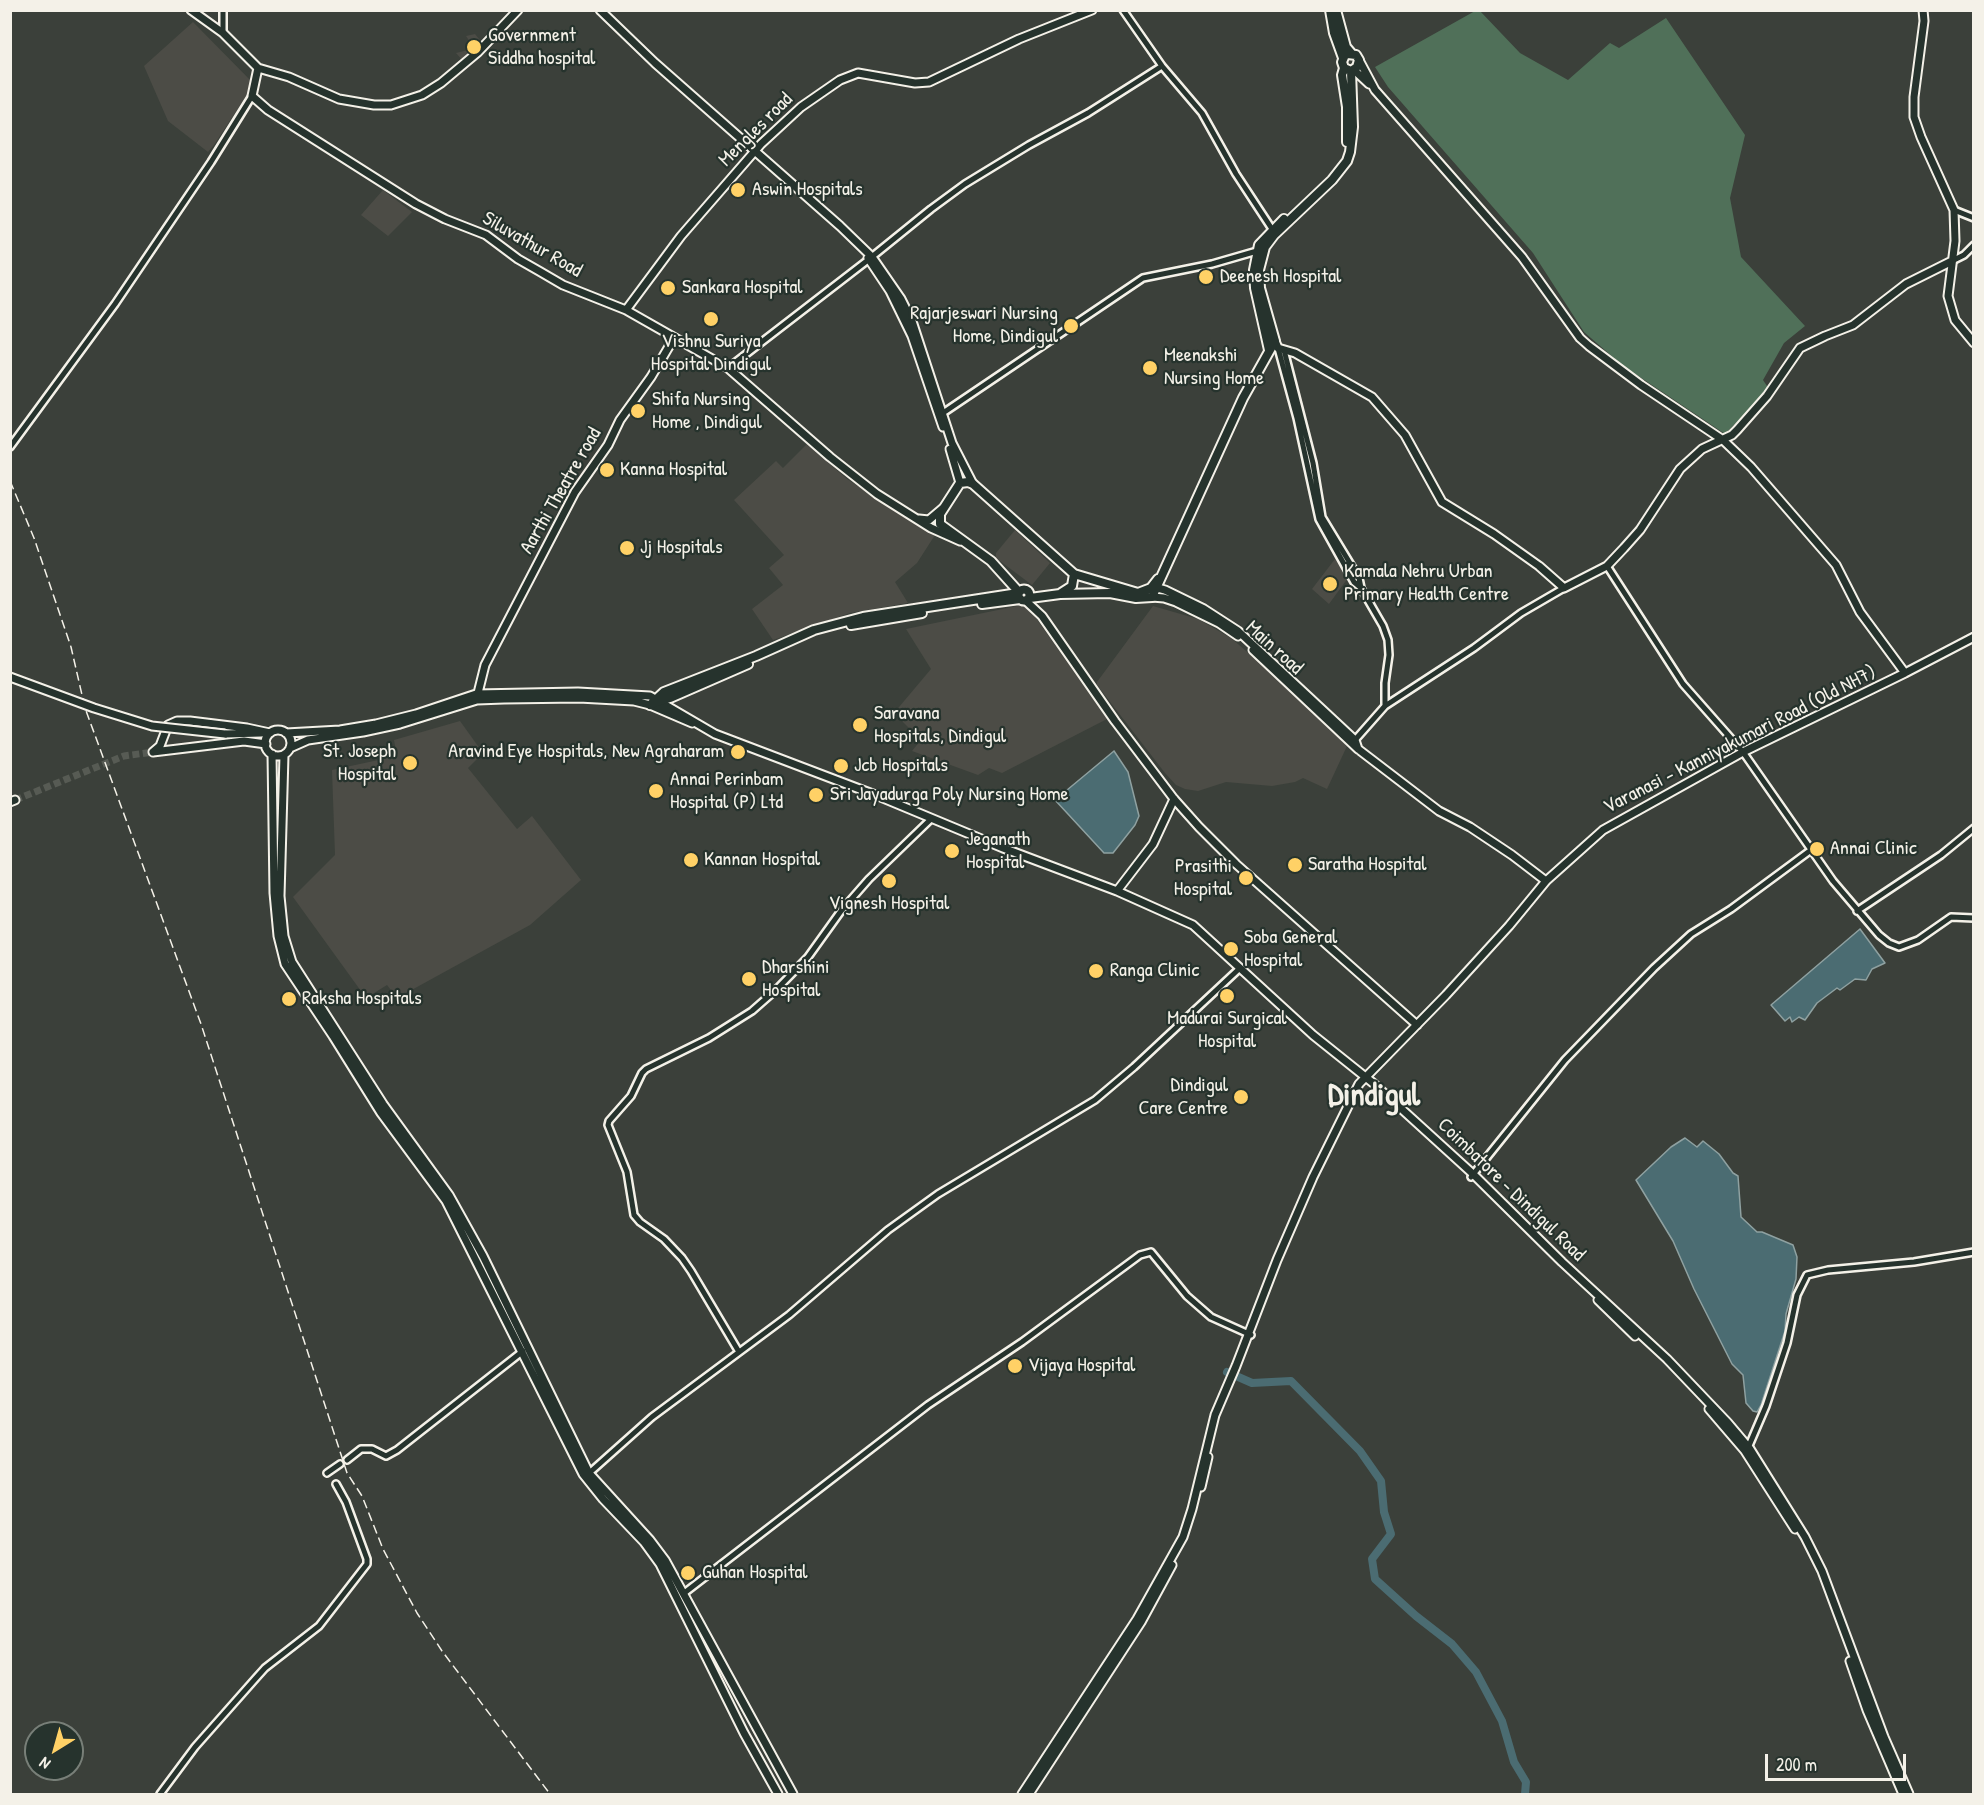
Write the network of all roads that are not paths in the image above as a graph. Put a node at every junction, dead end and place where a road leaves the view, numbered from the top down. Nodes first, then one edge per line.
1 (191, 10) edge
2 (223, 10) edge
3 (518, 10) edge
4 (600, 10) edge
5 (1092, 10) edge
6 (1124, 10) edge
7 (1330, 10) edge
8 (1336, 10) edge
9 (1923, 10) edge
10 (223, 33) junction
11 (1352, 54) junction
12 (1343, 58) junction
13 (1359, 60) junction
14 (1162, 66) junction
15 (258, 68) junction
16 (1350, 69) junction
17 (1375, 90) junction
18 (252, 96) junction
19 (755, 151) junction
20 (1954, 210) junction
21 (1974, 218) edge
22 (1272, 229) junction
23 (1974, 245) edge
24 (1257, 251) junction
25 (869, 256) junction
26 (1952, 261) junction
27 (626, 310) junction
28 (674, 338) junction
29 (1974, 344) edge
30 (1276, 345) junction
31 (921, 353) junction
32 (728, 368) junction
33 (943, 413) junction
34 (1723, 440) junction
35 (10, 447) edge
36 (960, 483) junction
37 (973, 484) junction
38 (943, 508) junction
39 (914, 518) junction
40 (961, 541) junction
41 (1607, 566) junction
42 (1074, 574) junction
43 (1008, 580) junction
44 (1154, 587) junction
45 (1564, 588) junction
46 (1023, 595) junction
47 (1057, 595) junction
48 (1000, 596) junction
49 (1152, 597) junction
50 (1974, 637) edge
51 (1905, 673) junction
52 (10, 677) edge
53 (477, 697) junction
54 (656, 702) junction
55 (1385, 706) junction
56 (698, 725) junction
57 (286, 733) junction
58 (268, 739) junction
59 (1355, 740) junction
60 (290, 748) junction
61 (1358, 749) junction
62 (1743, 752) junction
63 (272, 754) junction
64 (284, 755) junction
65 (1174, 799) junction
66 (931, 819) junction
67 (1974, 828) edge
68 (1811, 850) junction
69 (1546, 881) junction
70 (1117, 891) junction
71 (1857, 911) junction
72 (1974, 918) edge
73 (1240, 968) junction
74 (1417, 1025) junction
75 (1366, 1079) junction
76 (1472, 1176) junction
77 (1974, 1252) edge
78 (1249, 1334) junction
79 (525, 1349) junction
80 (739, 1352) junction
81 (1747, 1449) junction
82 (347, 1460) dead end
83 (340, 1464) dead end
84 (327, 1473) dead end
85 (587, 1475) junction
86 (336, 1484) dead end
87 (683, 1594) junction
88 (1083, 1708) junction
89 (160, 1794) edge
90 (778, 1794) edge
91 (793, 1794) edge
92 (1022, 1794) edge
93 (1029, 1794) edge
94 (1902, 1794) edge
95 (1909, 1794) edge

1 - 10 main road
2 - 10 street
3 - 15 main road
4 - 19 main road
5 - 19 main road, Mengles road
6 - 14 street
7 - 12 highway
8 - 11 highway
9 - 20 main road
10 - 15 main road
11 - 12 highway
11 - 13 highway
12 - 16 highway
13 - 16 highway
13 - 17 main road
14 - 22 street
14 - 25 street
15 - 18 main road
16 - 17 main road
16 - 22 highway
16 - 30 highway
17 - 34 main road
18 - 27 main road, Siluvathur Road
18 - 35 street
19 - 25 main road
19 - 27 main road, Mengles road
20 - 21 street
20 - 26 main road
22 - 24 highway
23 - 26 street
24 - 30 highway
24 - 33 street
25 - 31 main road
25 - 32 street
26 - 29 main road
26 - 34 main road
27 - 28 main road, Siluvathur Road
28 - 32 main road, Siluvathur Road
28 - 53 main road, Aarthi Theatre road
30 - 44 highway
30 - 45 main road
30 - 55 street
31 - 33 main road
31 - 36 main road
32 - 39 main road, Siluvathur Road
33 - 37 main road
34 - 41 main road
34 - 51 main road
36 - 37 highway
36 - 38 highway
37 - 42 highway
38 - 39 main road
38 - 40 highway
39 - 40 main road, Siluvathur Road
40 - 43 highway
41 - 45 main road
41 - 62 street
42 - 44 highway
42 - 47 highway
43 - 46 highway
43 - 48 highway
44 - 49 highway
44 - 59 main road, Main road
45 - 55 street
46 - 47 highway
46 - 48 highway
46 - 54 highway
46 - 65 main road
47 - 49 highway
48 - 54 highway
49 - 61 main road, Main road
50 - 51 main road, Varanasi - Kanniyakumari Road (Old NH7)
51 - 62 main road, Varanasi - Kanniyakumari Road (Old NH7)
52 - 58 main road, bridge
53 - 54 main road
53 - 57 main road
53 - 60 main road
54 - 56 main road
54 - 56 main road
55 - 59 street
56 - 66 main road, Coimbatore - Dindigul Road
57 - 58 main road
57 - 60 main road
58 - 58 main road
58 - 63 main road
59 - 61 main road
60 - 64 main road
61 - 69 main road, Main road
62 - 68 street
62 - 69 main road, Varanasi - Kanniyakumari Road (Old NH7)
63 - 64 main road
63 - 79 main road
64 - 79 main road
65 - 70 main road
65 - 74 main road
66 - 70 main road, Coimbatore - Dindigul Road
66 - 80 street
67 - 71 street
68 - 71 street
68 - 76 street
69 - 74 main road, Varanasi - Kanniyakumari Road (Old NH7)
70 - 73 main road, Coimbatore - Dindigul Road
71 - 72 street
73 - 75 main road, Coimbatore - Dindigul Road
73 - 80 street
74 - 75 main road, Varanasi - Kanniyakumari Road (Old NH7)
75 - 76 main road, Coimbatore - Dindigul Road
75 - 78 main road, Varanasi - Kanniyakumari Road (Old NH7)
76 - 81 main road, Coimbatore - Dindigul Road
77 - 81 street
78 - 87 street
78 - 88 main road, Varanasi - Kanniyakumari Road (Old NH7)
79 - 82 street
79 - 85 main road
80 - 85 street
81 - 94 main road, Coimbatore - Dindigul Road
81 - 95 main road, Coimbatore - Dindigul Road
83 - 84 street
85 - 87 main road
85 - 90 main road
86 - 89 street
87 - 91 main road
88 - 92 main road, Varanasi - Kanniyakumari Road (Old NH7)
88 - 93 main road, Varanasi - Kanniyakumari Road (Old NH7)

